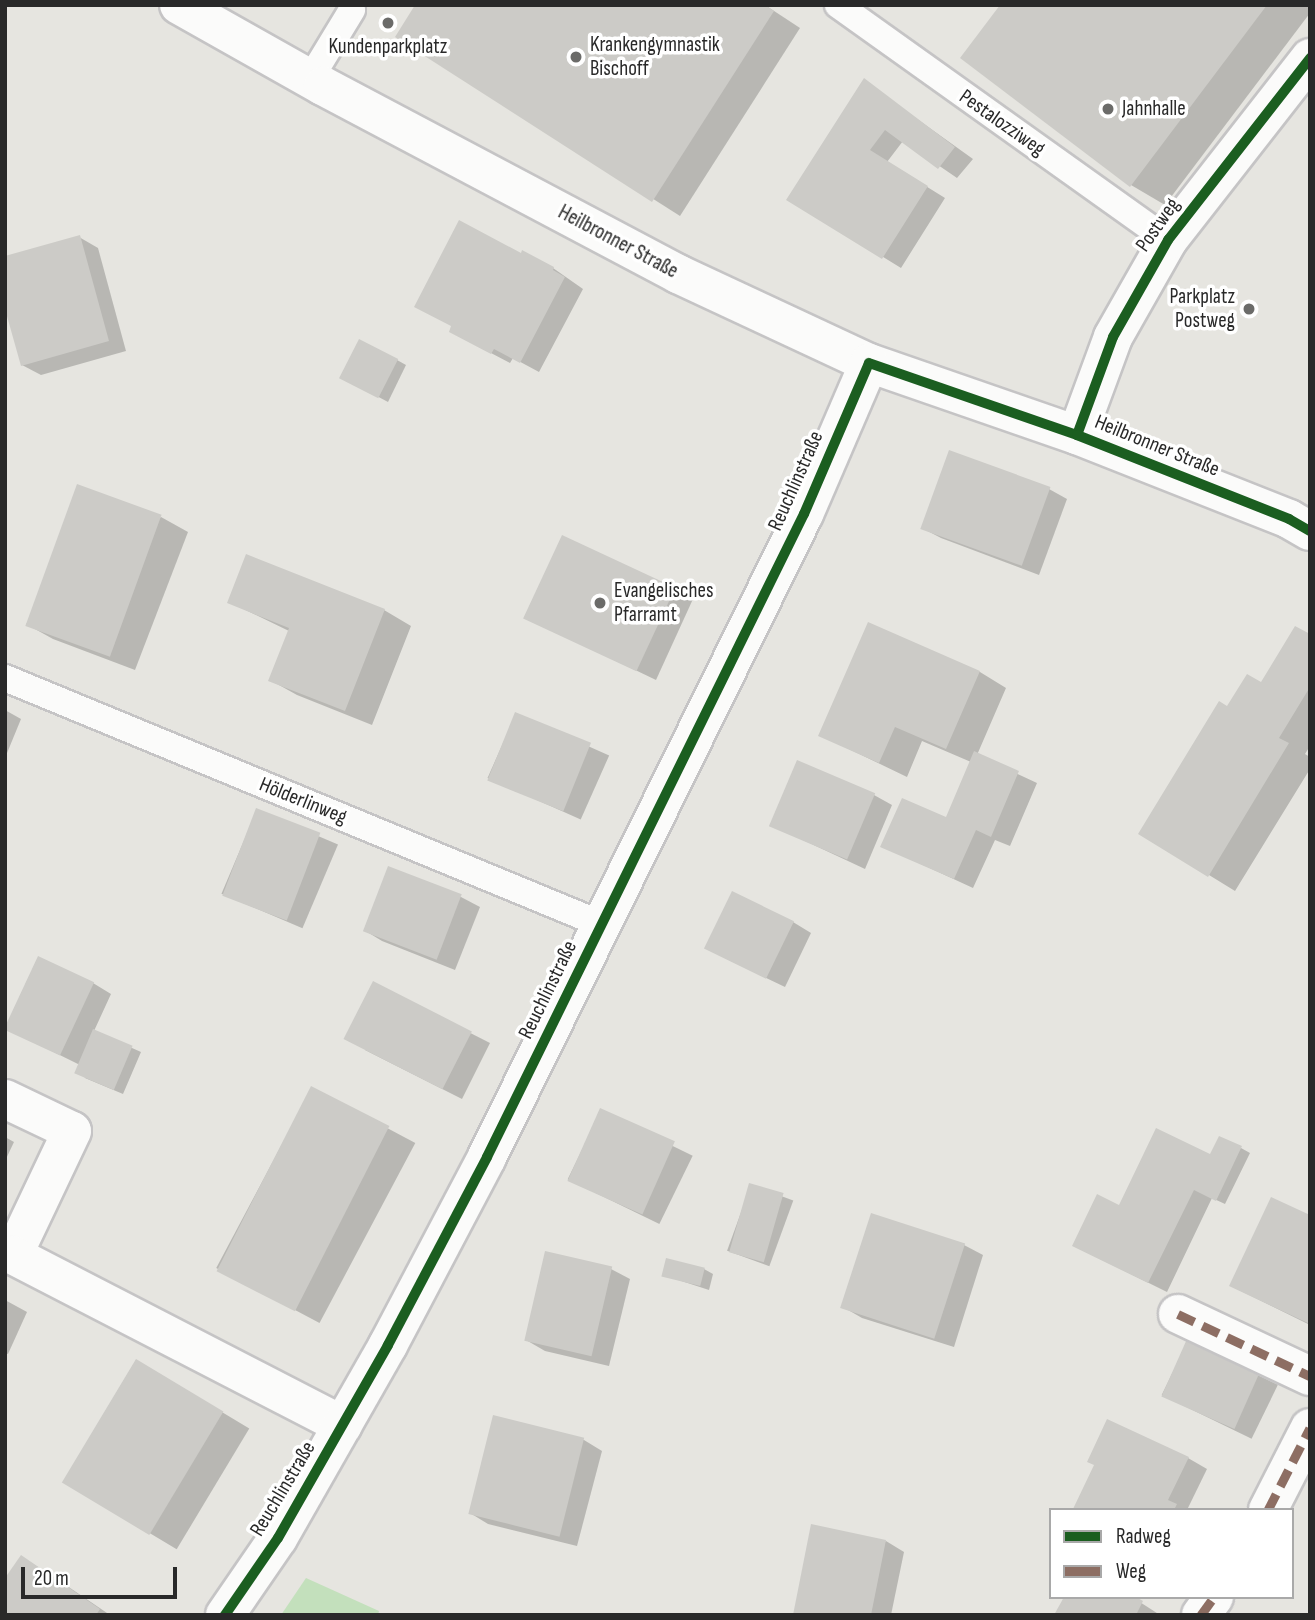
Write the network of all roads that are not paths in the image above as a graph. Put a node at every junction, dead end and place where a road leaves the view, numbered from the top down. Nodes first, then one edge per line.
1 (179, 5) edge
2 (838, 5) edge
3 (352, 10) dead end
4 (1310, 58) edge
5 (310, 79) junction
6 (1168, 240) junction
7 (869, 363) junction
8 (1077, 435) junction
9 (1310, 531) edge
10 (5, 678) edge
11 (601, 924) junction
12 (5, 1098) edge
13 (1178, 1314) dead end
14 (1310, 1376) edge
15 (342, 1425) junction
16 (1310, 1428) edge
17 (1269, 1508) edge
18 (1213, 1599) edge
19 (225, 1615) edge
20 (1201, 1615) edge

1 - 5 street, Heilbronner Straße
2 - 6 lane, Pestalozziweg
3 - 5 lane
4 - 6 street, Postweg
5 - 7 street, Heilbronner Straße
6 - 8 street, Postweg
7 - 8 street, Heilbronner Straße
7 - 11 street, Reuchlinstraße
8 - 9 street, Heilbronner Straße
10 - 11 lane, Hölderlinweg
11 - 15 street, Reuchlinstraße
12 - 15 street, Reuchlinstraße
13 - 14 street
15 - 19 street, Reuchlinstraße
16 - 17 street
18 - 20 street

